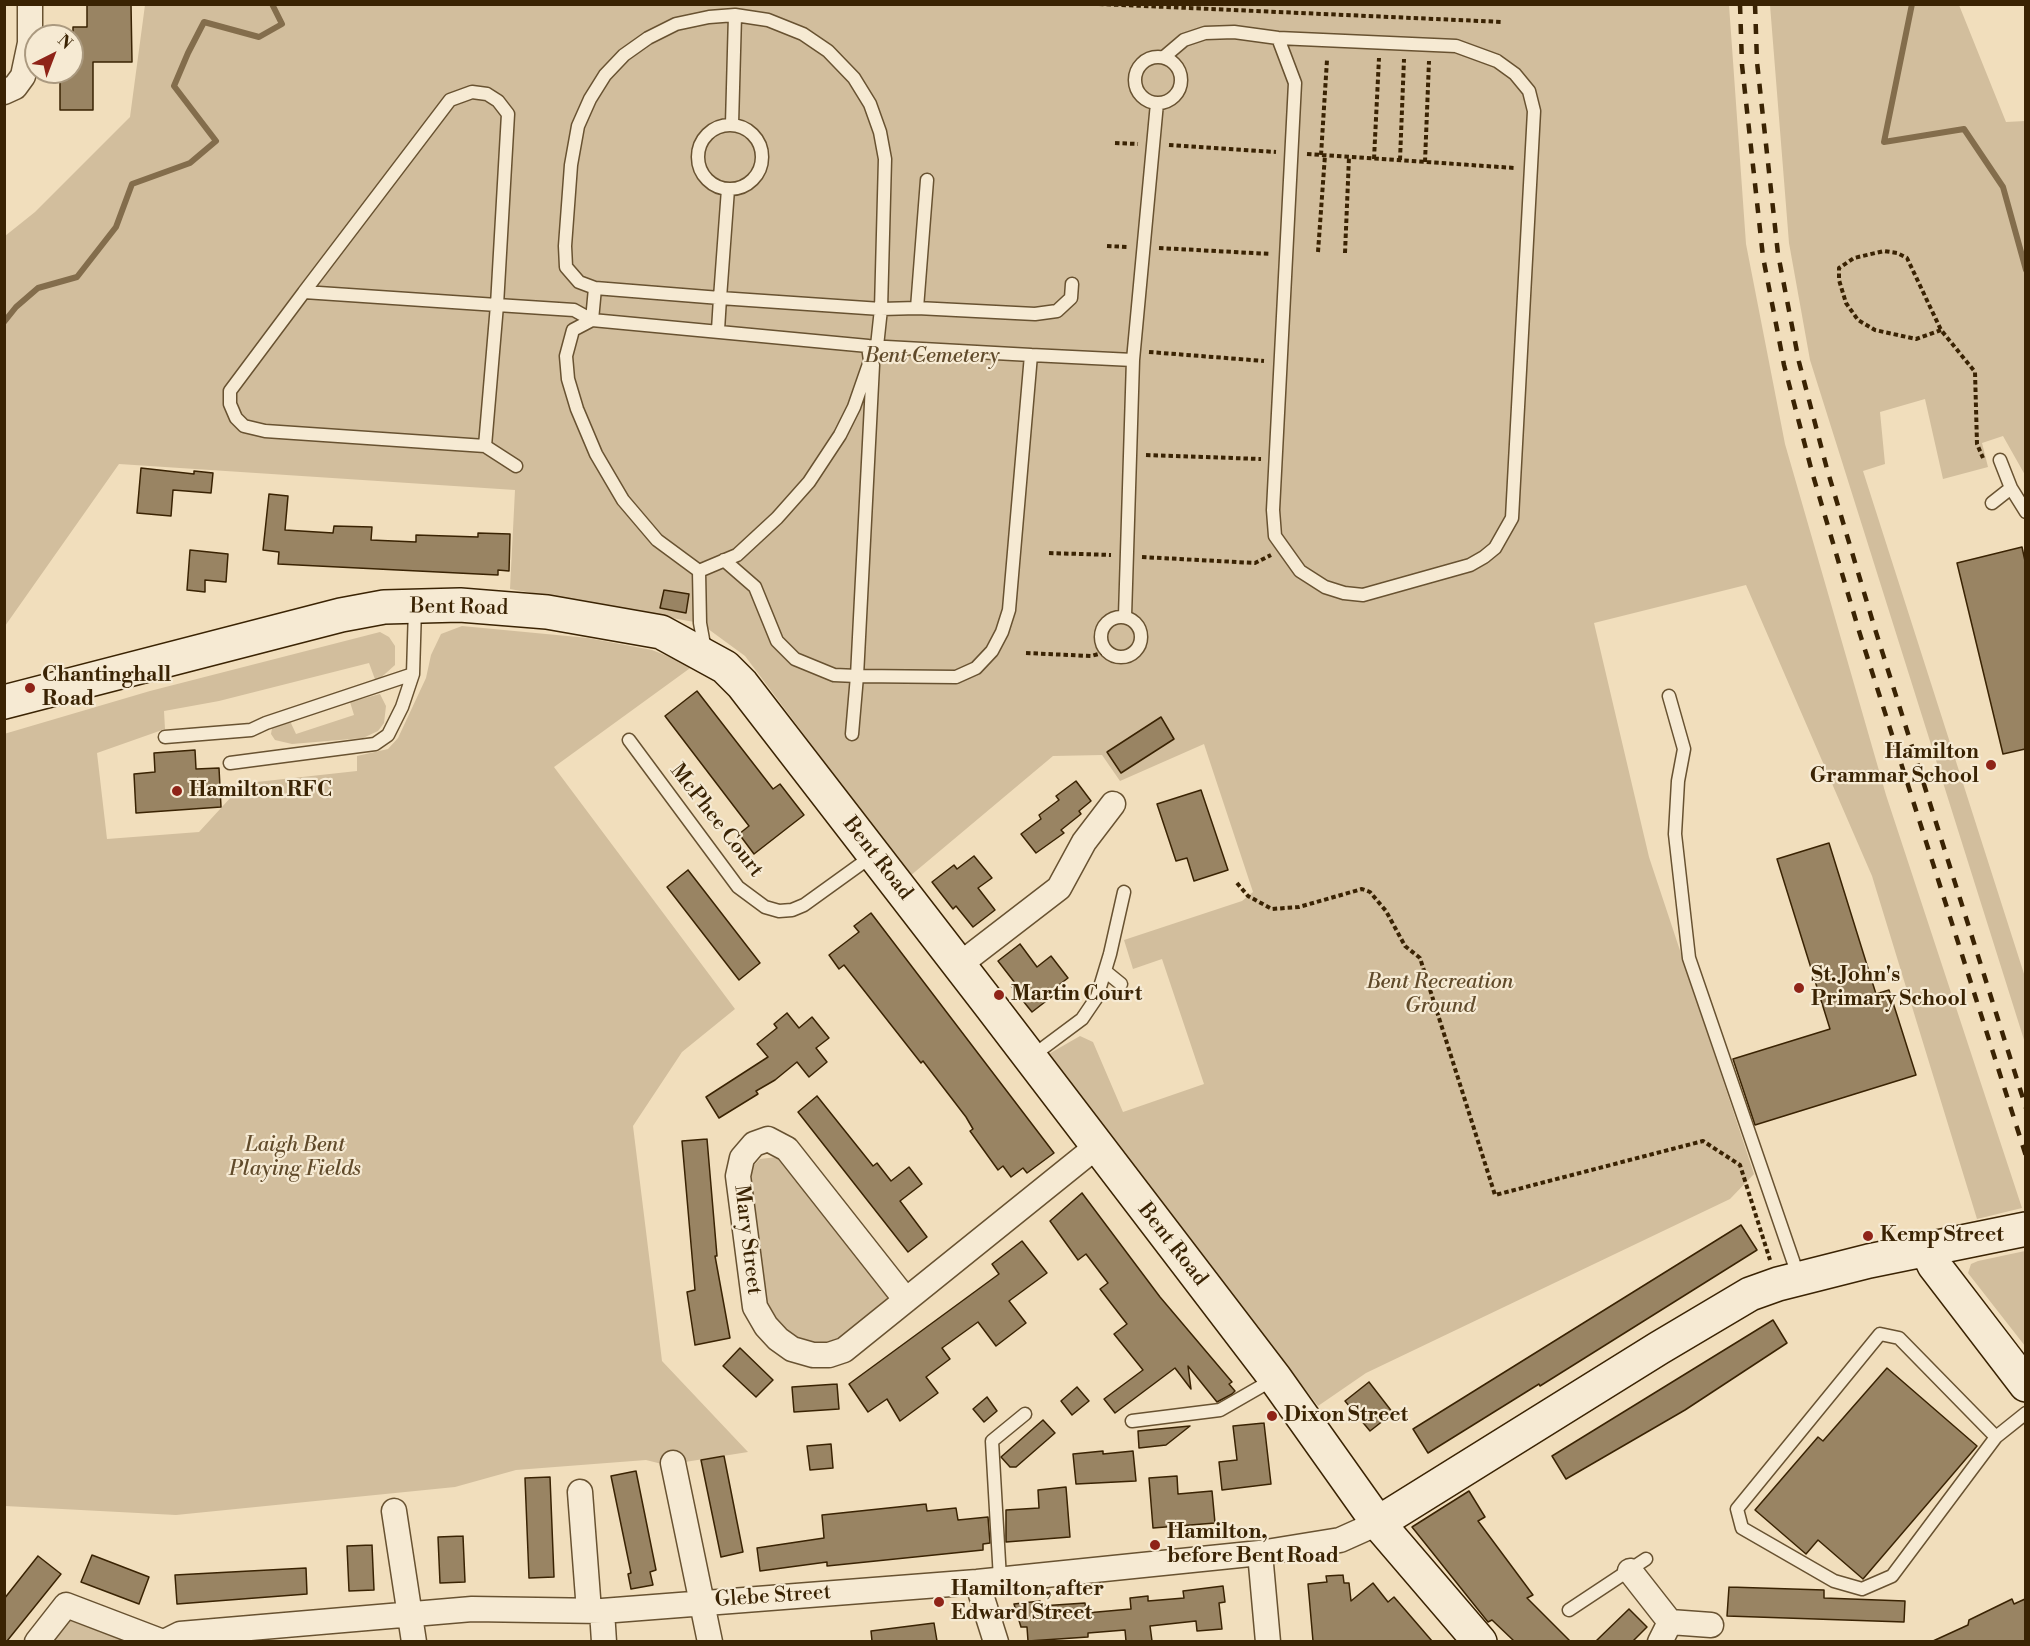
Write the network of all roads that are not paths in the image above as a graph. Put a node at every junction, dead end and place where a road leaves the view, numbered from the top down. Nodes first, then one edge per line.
1 (30, 4) edge
2 (735, 15) junction
3 (1278, 38) junction
4 (1164, 57) junction
5 (4, 92) edge
6 (1157, 103) junction
7 (732, 124) junction
8 (927, 180) dead end
9 (728, 189) junction
10 (1072, 284) dead end
11 (595, 288) junction
12 (304, 292) junction
13 (720, 298) junction
14 (497, 305) junction
15 (917, 308) junction
16 (881, 309) junction
17 (592, 320) junction
18 (718, 330) junction
19 (873, 346) junction
20 (1031, 355) junction
21 (1133, 356) junction
22 (870, 361) junction
23 (485, 446) junction
24 (2000, 460) road end
25 (516, 466) dead end
26 (2011, 488) junction
27 (1992, 503) dead end
28 (2025, 512) edge
29 (724, 560) junction
30 (699, 571) junction
31 (416, 607) junction
32 (1125, 616) junction
33 (706, 655) junction
34 (413, 674) junction
35 (857, 676) junction
36 (1669, 696) dead end
37 (4, 702) edge
38 (852, 734) dead end
39 (165, 736) dead end
40 (629, 740) dead end
41 (230, 763) dead end
42 (1113, 804) dead end
43 (873, 855) junction
44 (1124, 891) dead end
45 (959, 965) junction
46 (1105, 971) junction
47 (1121, 984) dead end
48 (1030, 1057) junction
49 (1096, 1147) junction
50 (2016, 1232) edge
51 (1927, 1250) junction
52 (1788, 1282) junction
53 (906, 1300) junction
54 (1275, 1378) junction
55 (2025, 1384) edge
56 (2025, 1413) edge
57 (1025, 1414) dead end
58 (1132, 1421) dead end
59 (1996, 1437) junction
60 (673, 1463) dead end
61 (580, 1492) dead end
62 (394, 1510) dead end
63 (1378, 1523) junction
64 (1260, 1553) junction
65 (1638, 1565) joint
66 (989, 1580) junction
67 (702, 1603) junction
68 (1569, 1610) dead end
69 (595, 1611) junction
70 (411, 1614) junction
71 (1711, 1625) dead end
72 (1665, 1632) edge
73 (37, 1641) edge
74 (164, 1641) edge
75 (414, 1641) edge
76 (604, 1641) edge
77 (710, 1641) edge
78 (996, 1641) edge
79 (1268, 1641) edge
80 (1480, 1641) edge

1 - 5 street
2 - 7 lane
2 - 11 lane
2 - 16 lane
3 - 3 lane
3 - 4 lane
4 - 6 lane
4 - 6 lane
6 - 21 lane
7 - 9 lane
7 - 9 lane
8 - 15 lane
9 - 13 lane
10 - 15 lane
11 - 13 lane
11 - 17 lane
12 - 14 lane
12 - 14 lane
12 - 23 lane
13 - 16 lane
13 - 18 lane
14 - 17 lane
14 - 23 lane
15 - 16 lane
16 - 19 lane
17 - 18 lane
17 - 30 lane
18 - 19 lane
19 - 20 lane
19 - 22 lane
20 - 21 lane
20 - 35 lane
21 - 32 lane
22 - 29 lane
22 - 35 lane
23 - 25 lane
24 - 26 lane
26 - 27 lane
26 - 28 lane
29 - 30 lane
29 - 35 lane
30 - 33 lane
31 - 33 street, Bent Road
31 - 34 lane
31 - 37 street, Bent Road
32 - 32 lane
33 - 43 street, Bent Road
34 - 39 lane
34 - 41 lane
35 - 38 lane
36 - 52 lane
40 - 43 lane, McPhee Court
42 - 45 street
43 - 45 street, Bent Road
44 - 46 lane
45 - 48 street, Bent Road
46 - 47 lane
46 - 48 lane
48 - 49 street, Bent Road
49 - 53 street, Mary Street
49 - 54 street, Bent Road
50 - 51 street
51 - 52 street
51 - 55 street
52 - 63 street
53 - 53 street, Mary Street
54 - 58 lane
54 - 63 street, Bent Road
56 - 59 lane
57 - 66 lane
59 - 59 lane
60 - 67 street
61 - 69 street
62 - 70 street
63 - 64 street, Glebe Street
63 - 80 street, Bent Road
64 - 66 street, Glebe Street
64 - 79 street
65 - 68 lane
65 - 72 street
66 - 67 street, Glebe Street
66 - 78 street
67 - 69 street, Glebe Street
67 - 77 street
69 - 70 street, Glebe Street
69 - 76 street
70 - 74 street, Glebe Street
70 - 75 street
71 - 72 street
73 - 74 street

